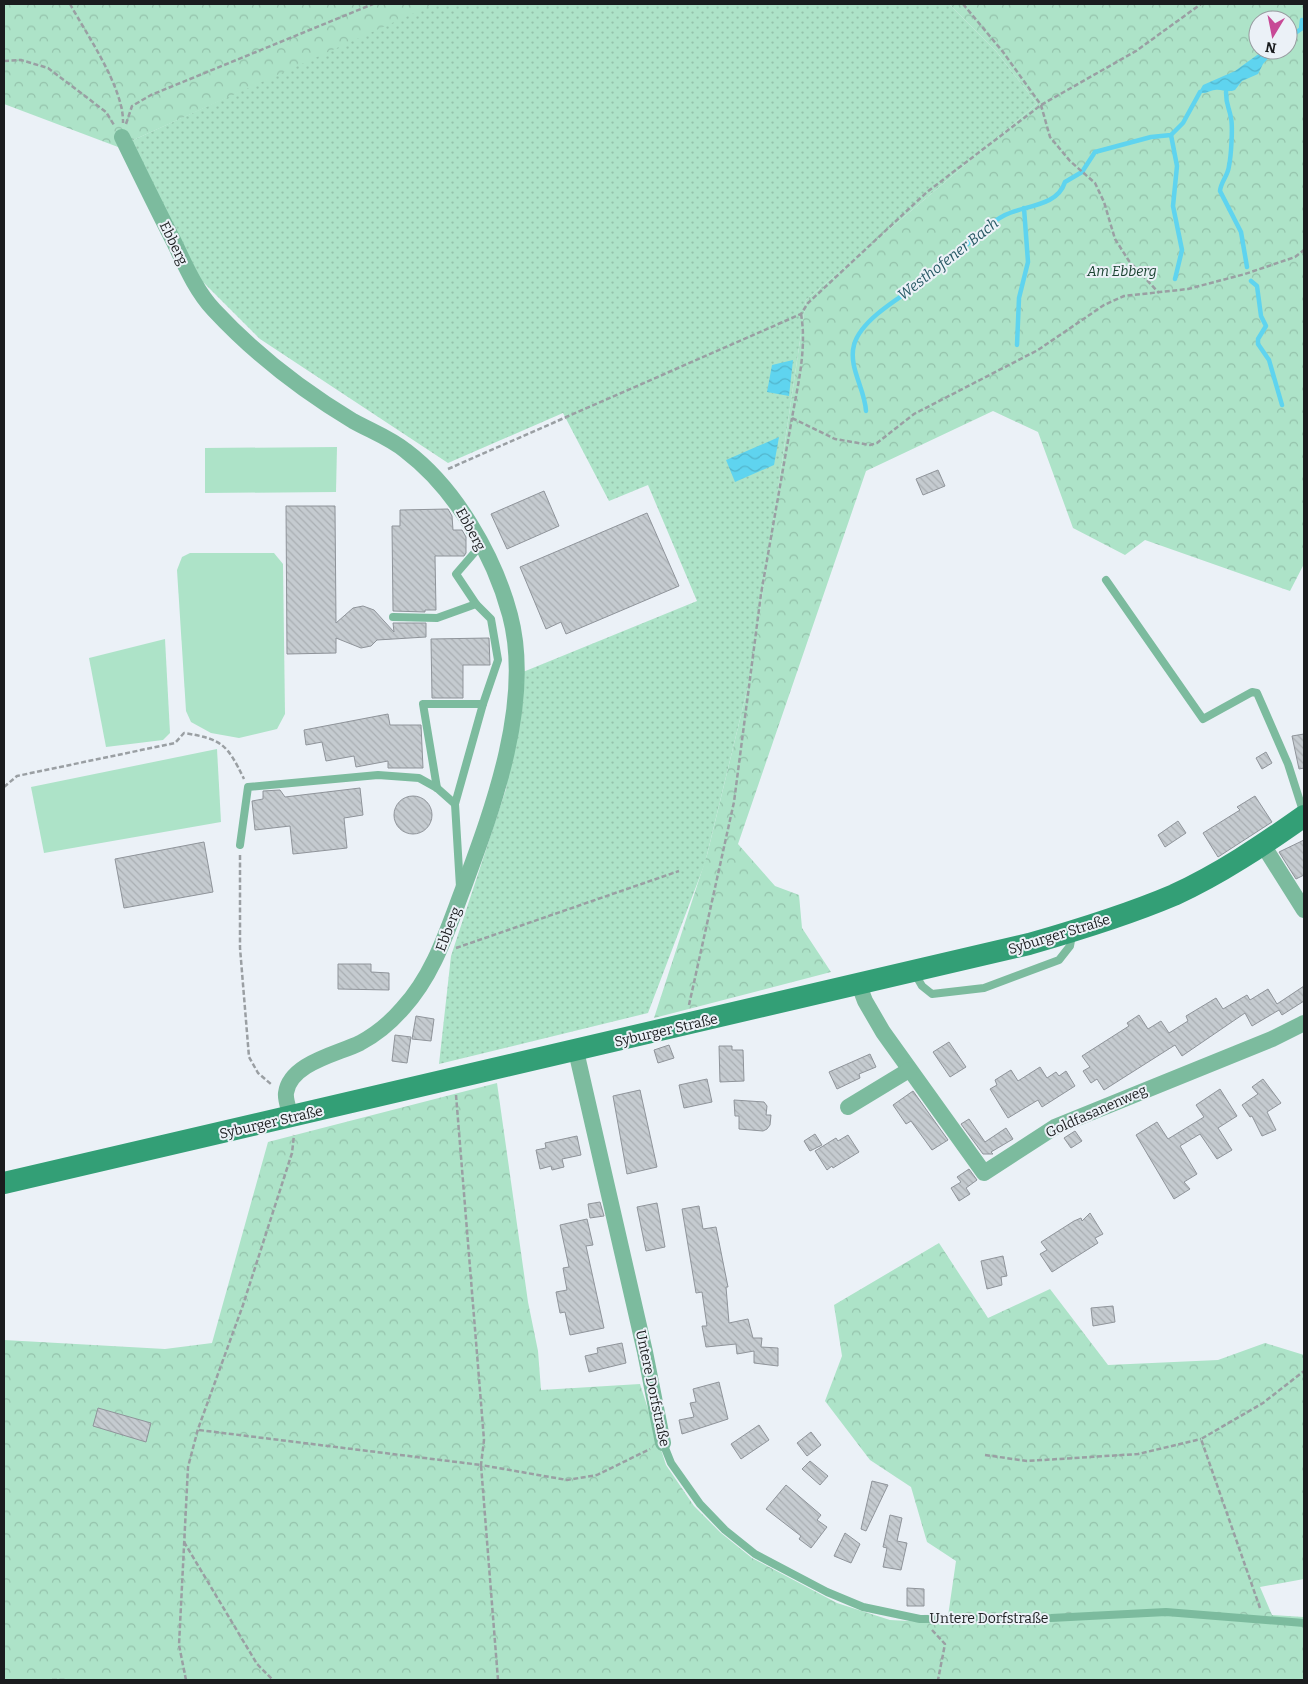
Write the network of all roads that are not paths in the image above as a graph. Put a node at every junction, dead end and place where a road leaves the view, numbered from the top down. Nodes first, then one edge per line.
1 (122, 137) road end
2 (481, 545) junction
3 (1106, 580) dead end
4 (476, 604) junction
5 (393, 618) dead end
6 (483, 704) junction
7 (437, 788) junction
8 (455, 804) junction
9 (1304, 816) edge
10 (240, 844) road end
11 (1263, 845) junction
12 (460, 896) junction
13 (1304, 910) edge
14 (1072, 932) junction
15 (914, 972) junction
16 (859, 986) junction
17 (1304, 1024) edge
18 (576, 1051) junction
19 (909, 1070) junction
20 (848, 1107) dead end
21 (291, 1117) junction
22 (4, 1183) edge
23 (663, 1443) joint
24 (1304, 1623) edge

1 - 2 street, Ebberg
2 - 4 lane
2 - 12 street, Ebberg
3 - 9 lane
4 - 5 lane
4 - 6 lane
6 - 7 lane
6 - 8 lane
7 - 8 lane
7 - 10 lane
8 - 12 lane
9 - 11 street, Syburger Straße
11 - 13 street
11 - 14 street, Syburger Straße
12 - 21 street, Ebberg
14 - 15 street, Syburger Straße
14 - 15 lane
15 - 16 street, Syburger Straße
16 - 18 street, Syburger Straße
16 - 19 street, Goldfasanenweg
17 - 19 street, Goldfasanenweg
18 - 21 street, Syburger Straße
18 - 23 street, Untere Dorfstraße
19 - 20 street
21 - 22 street, Syburger Straße
23 - 24 lane, Untere Dorfstraße

